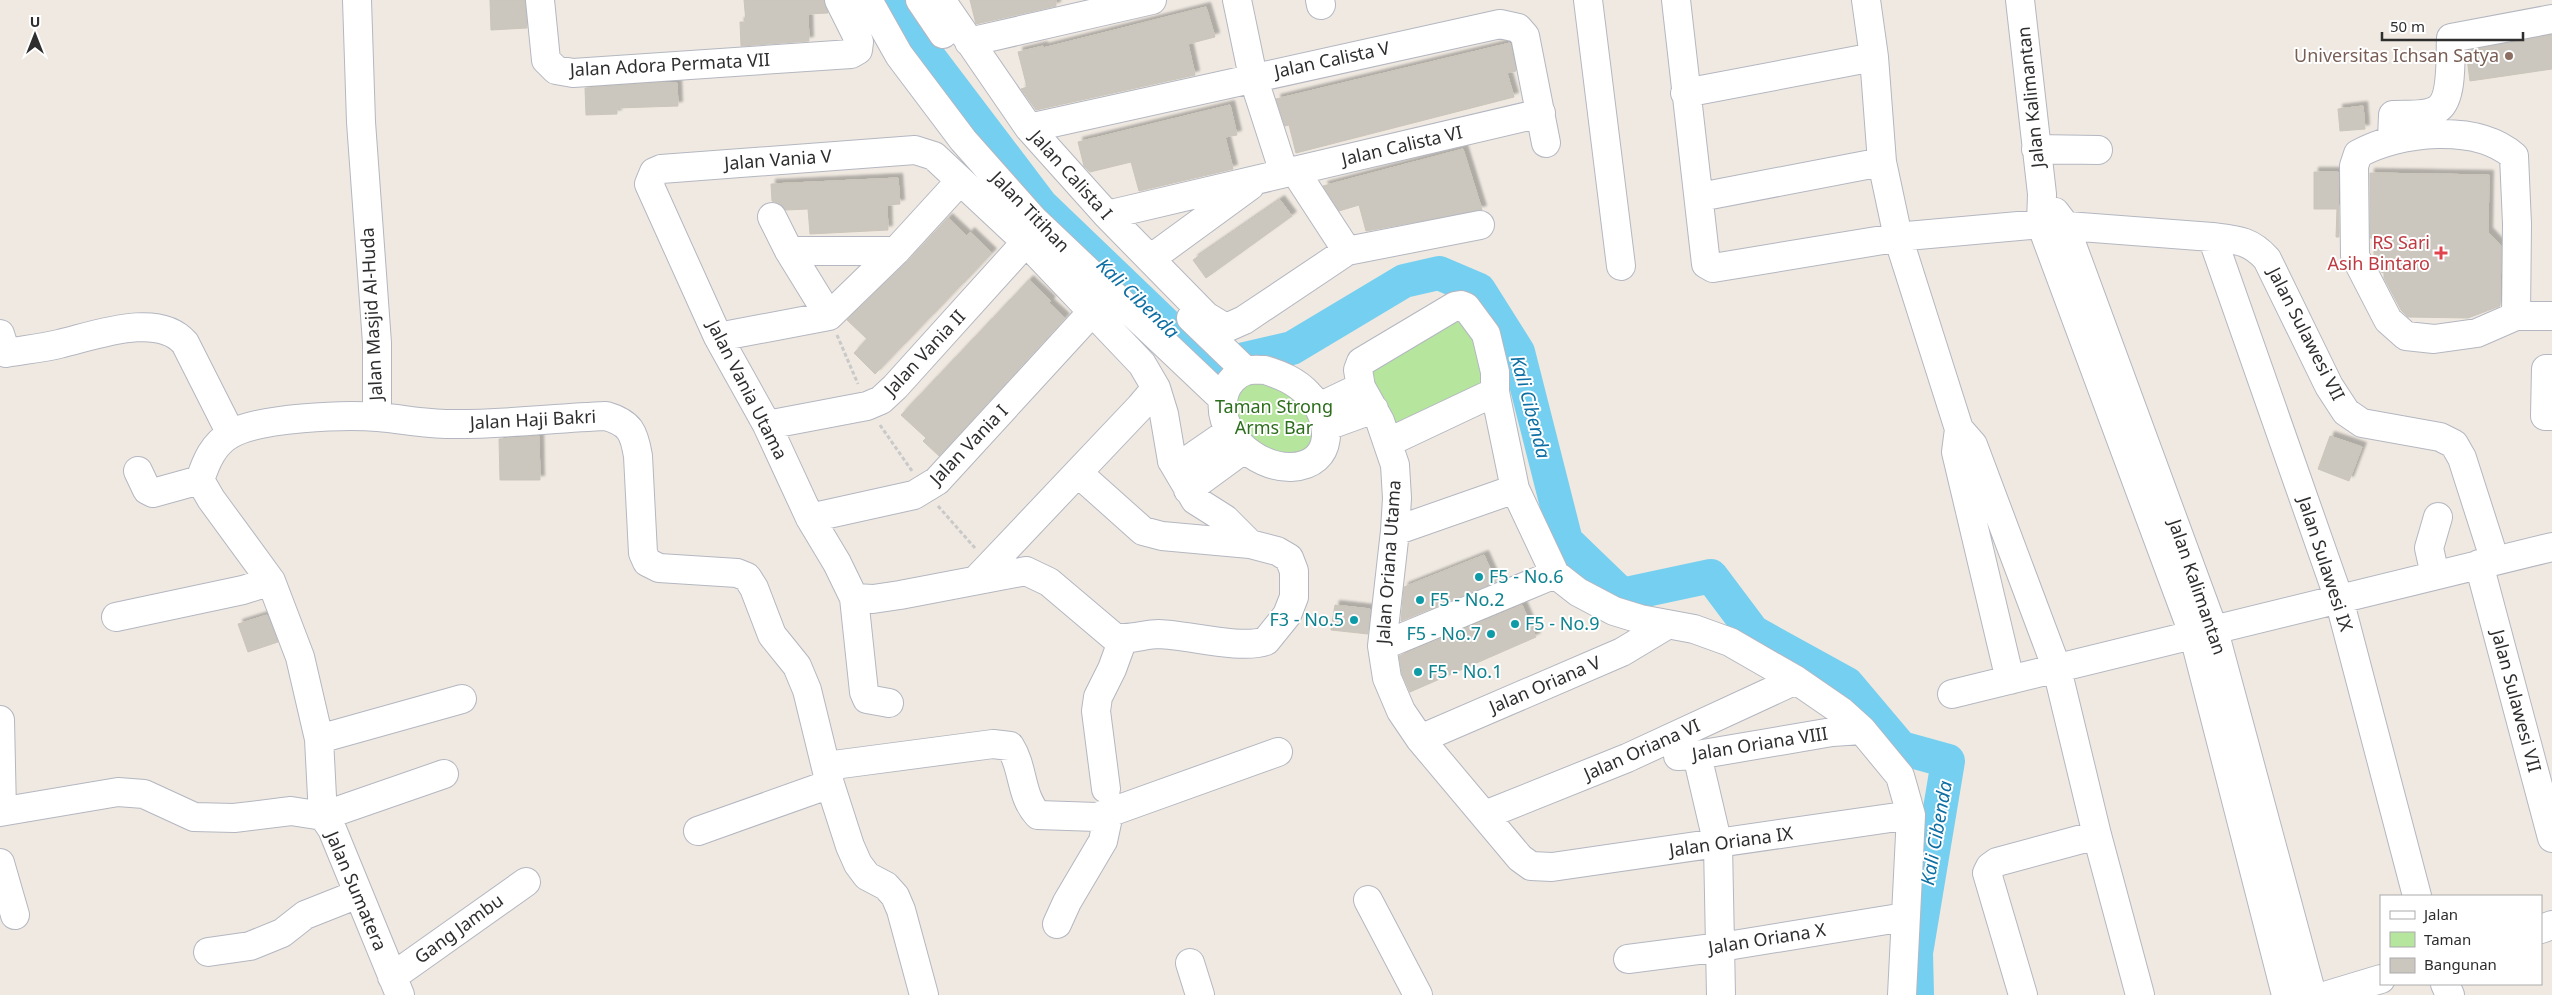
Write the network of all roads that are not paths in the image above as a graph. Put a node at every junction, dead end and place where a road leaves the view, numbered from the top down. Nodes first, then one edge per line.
1 (357, 0) edge
2 (540, 0) edge
3 (839, 0) edge
4 (868, 0) edge
5 (920, 0) edge
6 (941, 0) edge
7 (1152, 0) edge
8 (1237, 0) edge
9 (1588, 0) edge
10 (1676, 0) edge
11 (1866, 0) edge
12 (2020, 0) edge
13 (2552, 19) edge
14 (969, 42) junction
15 (1874, 57) junction
16 (1253, 77) junction
17 (1685, 93) junction
18 (1541, 113) junction
19 (1029, 128) junction
20 (2392, 139) junction
21 (1546, 143) dead end
22 (2036, 149) junction
23 (2098, 150) dead end
24 (1882, 162) junction
25 (1280, 174) junction
26 (650, 178) joint
27 (960, 181) junction
28 (1700, 197) junction
29 (1107, 215) junction
30 (772, 217) dead end
31 (1480, 225) dead end
32 (2053, 225) junction
33 (1898, 237) junction
34 (2212, 237) junction
35 (1026, 242) junction
36 (789, 251) junction
37 (896, 251) junction
38 (1347, 251) junction
39 (1150, 258) junction
40 (1621, 266) dead end
41 (1092, 312) junction
42 (829, 316) junction
43 (2516, 316) junction
44 (2552, 316) edge
45 (0, 334) edge
46 (718, 337) junction
47 (2552, 369) edge
48 (1246, 371) junction
49 (1156, 388) junction
50 (1494, 392) junction
51 (1368, 398) junction
52 (1223, 399) junction
53 (377, 416) junction
54 (1323, 416) junction
55 (2552, 416) edge
56 (767, 425) junction
57 (1959, 429) junction
58 (231, 434) junction
59 (1237, 440) junction
60 (1389, 442) junction
61 (1172, 461) junction
62 (138, 471) dead end
63 (1078, 473) junction
64 (200, 480) junction
65 (1515, 489) junction
66 (1188, 490) junction
67 (2438, 517) dead end
68 (810, 518) junction
69 (1395, 531) junction
70 (1250, 544) junction
71 (2552, 547) edge
72 (2487, 562) junction
73 (991, 565) junction
74 (1026, 571) junction
75 (1555, 574) junction
76 (2435, 574) junction
77 (271, 581) junction
78 (854, 598) junction
79 (2340, 599) junction
80 (116, 617) dead end
81 (1667, 624) junction
82 (2204, 634) junction
83 (1123, 639) junction
84 (1382, 646) junction
85 (2057, 669) junction
86 (1796, 680) junction
87 (2010, 680) junction
88 (1952, 694) dead end
89 (462, 699) dead end
90 (889, 703) dead end
91 (0, 720) edge
92 (1862, 730) junction
93 (319, 739) junction
94 (1420, 739) junction
95 (1278, 752) dead end
96 (1697, 755) junction
97 (1627, 758) junction
98 (444, 774) dead end
99 (828, 775) junction
100 (1107, 801) junction
101 (1, 811) edge
102 (1486, 815) junction
103 (1911, 815) junction
104 (323, 816) junction
105 (698, 831) dead end
106 (2097, 835) junction
107 (2552, 838) edge
108 (1718, 845) junction
109 (0, 864) edge
110 (1552, 868) joint
111 (526, 882) dead end
112 (358, 894) junction
113 (2418, 895) edge
114 (1368, 900) dead end
115 (15, 915) dead end
116 (1905, 916) junction
117 (1057, 924) dead end
118 (1721, 947) junction
119 (208, 952) dead end
120 (1628, 959) dead end
121 (1190, 963) dead end
122 (2380, 979) edge
123 (396, 986) edge
124 (924, 995) edge
125 (1200, 995) edge
126 (1418, 995) edge
127 (1721, 995) edge
128 (1902, 995) edge
129 (2023, 995) edge
130 (2140, 995) edge
131 (2286, 995) edge
132 (2312, 995) edge
133 (2328, 995) edge

1 - 53 street, Jalan Masjid Al-Huda
2 - 3 street, Jalan Adora Permata VII
4 - 52 street, Jalan Titihan
5 - 48 street
6 - 14 street, Jalan Calista I
7 - 14 street
8 - 16 street
9 - 40 street
10 - 17 street
11 - 15 street
12 - 22 street, Jalan Kalimantan
13 - 20 street
14 - 19 street, Jalan Calista I
15 - 17 street
15 - 24 street
16 - 18 street, Jalan Calista V
16 - 19 street, Jalan Calista V
16 - 25 street
17 - 28 street
18 - 21 street, Jalan Calista V
18 - 25 street, Jalan Calista VI
19 - 29 street, Jalan Calista I
20 - 43 street
20 - 43 street
22 - 23 street
22 - 32 street, Jalan Kalimantan
24 - 28 street
24 - 33 street
25 - 29 street, Jalan Calista VI
25 - 38 street
25 - 39 street, Jalan Calista VI
26 - 27 street, Jalan Vania V
26 - 46 street, Jalan Vania Utama
27 - 35 street
27 - 37 street
28 - 33 street
29 - 39 street, Jalan Calista I
30 - 36 street
31 - 38 street
32 - 33 street
32 - 34 street
32 - 82 street, Jalan Kalimantan
33 - 57 street
34 - 72 street, Jalan Sulawesi VII
34 - 79 street, Jalan Sulawesi IX
35 - 41 street
35 - 56 street, Jalan Vania II
36 - 37 street
36 - 42 street
37 - 42 street
38 - 39 street, Jalan Calista I
41 - 49 street
41 - 68 street, Jalan Vania I
42 - 46 street
43 - 44 street
45 - 58 street
46 - 56 street, Jalan Vania Utama
47 - 55 street
48 - 52 street
48 - 54 street
49 - 61 street
49 - 63 street
50 - 51 street, Jalan Oriana Utama
50 - 60 street
50 - 65 street, Jalan Oriana Utama
51 - 54 street
51 - 60 street, Jalan Oriana Utama
52 - 59 street
53 - 58 street, Jalan Masjid Al-Huda
53 - 99 street, Jalan Haji Bakri
54 - 59 street
56 - 68 street, Jalan Vania Utama
57 - 85 street
57 - 87 street
58 - 64 street, Jalan Masjid Al-Huda
59 - 61 street
59 - 66 street
60 - 69 street, Jalan Oriana Utama
61 - 66 street
62 - 64 street
63 - 70 street
63 - 73 street
64 - 77 street
65 - 69 street
65 - 75 street, Jalan Oriana Utama
66 - 70 street
67 - 76 street
68 - 78 street, Jalan Vania Utama
69 - 84 street, Jalan Oriana Utama
70 - 83 street
71 - 72 street
72 - 76 street
72 - 107 street, Jalan Sulawesi VII
73 - 74 street
73 - 74 street
73 - 78 street
74 - 83 street
75 - 81 street, Jalan Oriana Utama
75 - 84 street
76 - 79 street
77 - 80 street
77 - 93 street
78 - 90 street, Jalan Vania Utama
79 - 82 street
79 - 113 street, Jalan Sulawesi IX
81 - 86 street, Jalan Oriana Utama
81 - 94 street, Jalan Oriana V
82 - 85 street
82 - 131 street, Jalan Kalimantan
82 - 132 street, Jalan Kalimantan
83 - 100 street
84 - 94 street, Jalan Oriana Utama
85 - 87 street
85 - 106 street
86 - 92 street, Jalan Oriana Utama
86 - 97 street, Jalan Oriana VI
87 - 88 street
89 - 93 street
91 - 101 street
92 - 96 street, Jalan Oriana VIII
92 - 103 street, Jalan Oriana Utama
93 - 104 street
94 - 102 street, Jalan Oriana Utama
95 - 100 street
96 - 97 street, Jalan Oriana VIII
96 - 108 street
97 - 102 street, Jalan Oriana VI
98 - 104 street
99 - 100 street
99 - 105 street
99 - 124 street
100 - 117 street
101 - 104 street, Jalan Sumatera
102 - 110 street, Jalan Oriana Utama
103 - 108 street, Jalan Oriana IX
103 - 116 street, Jalan Oriana Utama
104 - 112 street, Jalan Sumatera
106 - 129 street
106 - 130 street
108 - 110 street, Jalan Oriana IX
108 - 118 street
109 - 115 street
111 - 123 street, Gang Jambu
112 - 119 street
112 - 123 street, Jalan Sumatera
114 - 126 street
116 - 118 street, Jalan Oriana X
116 - 128 street, Jalan Oriana Utama
118 - 120 street, Jalan Oriana X
118 - 127 street
121 - 125 street
122 - 133 street

